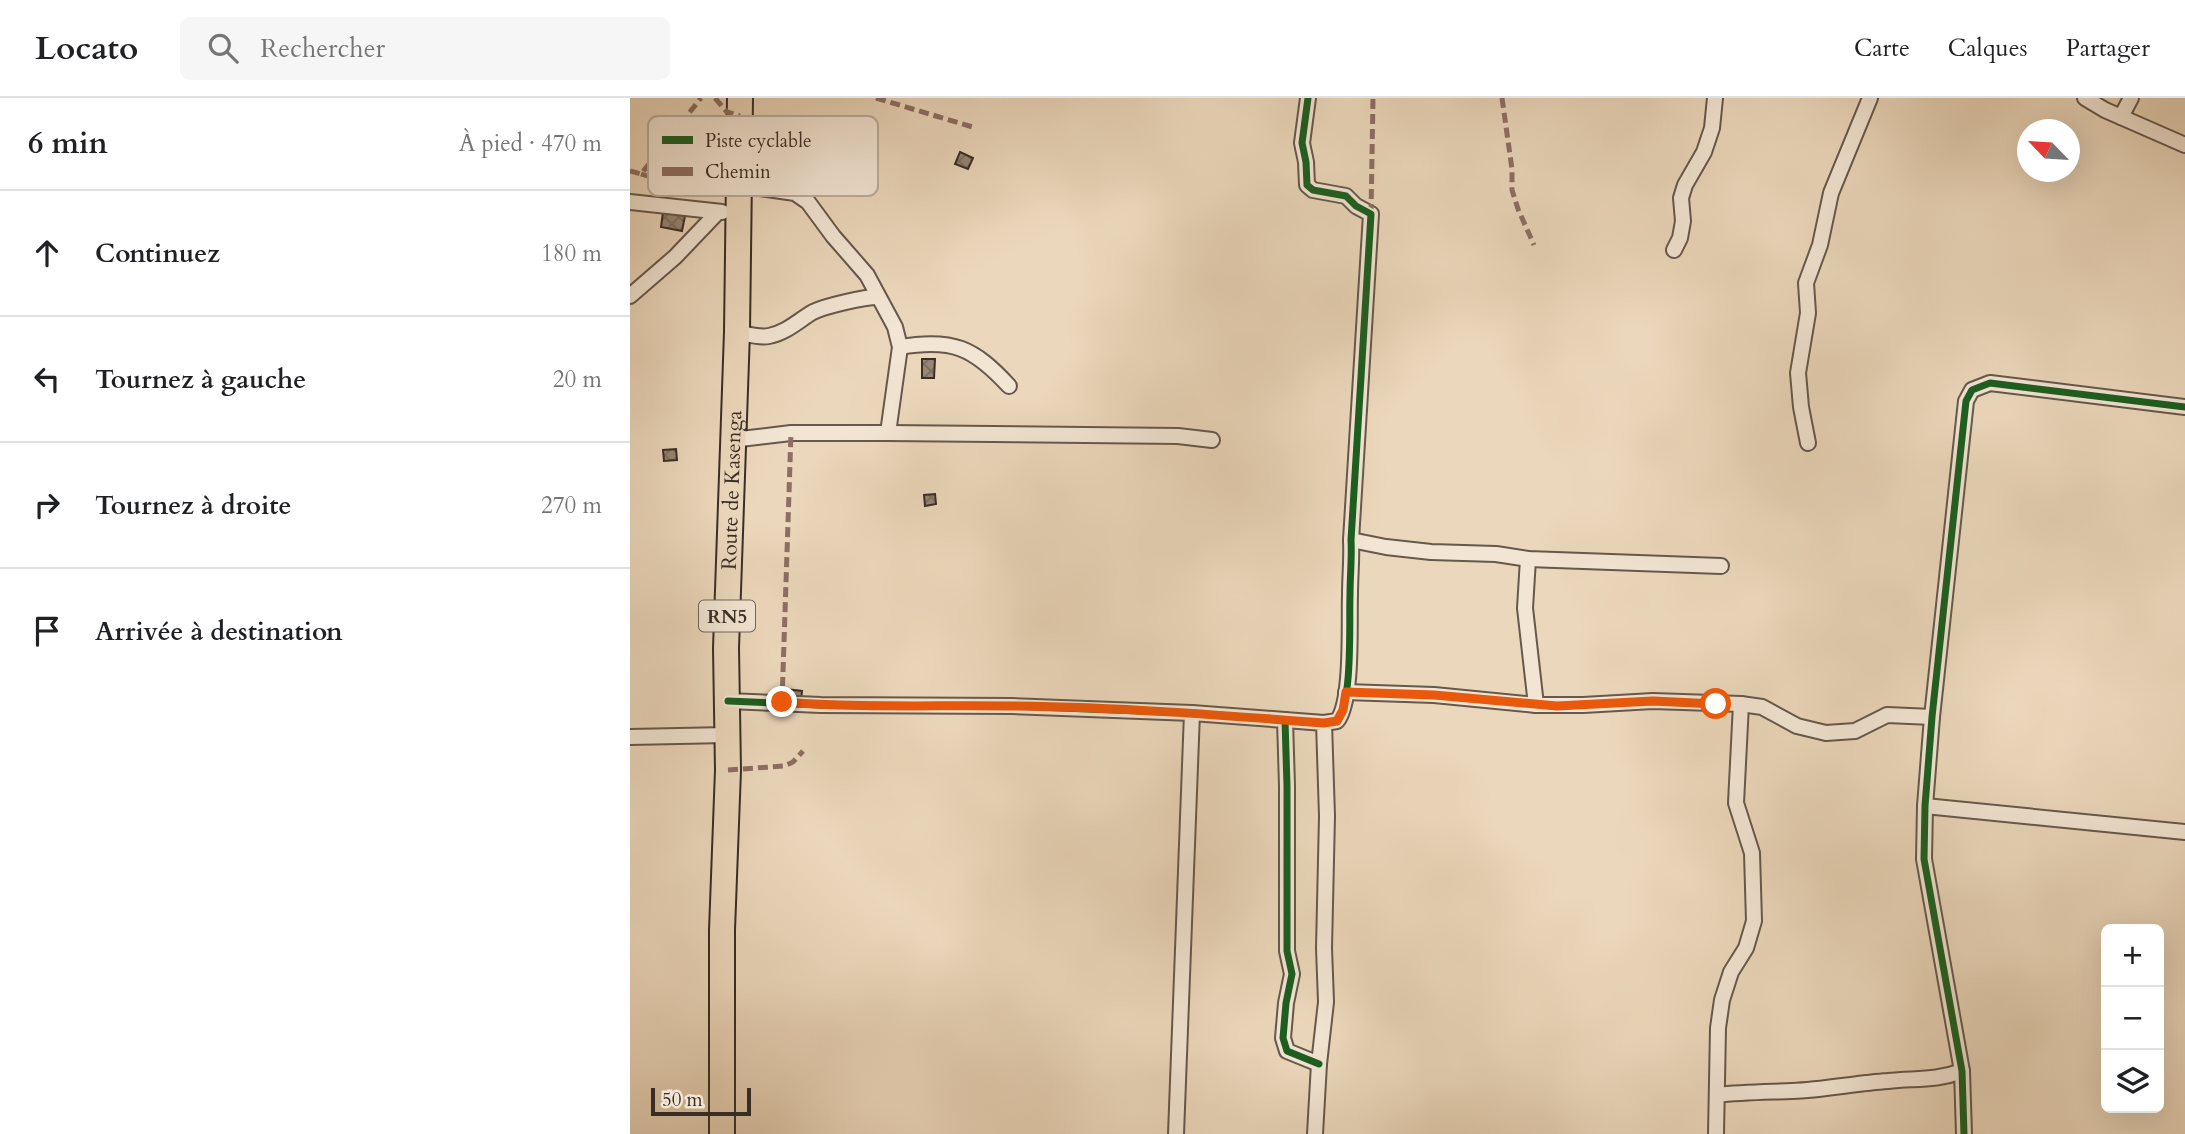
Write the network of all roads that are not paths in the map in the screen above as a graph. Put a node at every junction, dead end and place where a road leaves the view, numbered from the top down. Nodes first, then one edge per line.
1 (740, 98) edge
2 (1308, 98) edge
3 (1715, 98) edge
4 (1870, 98) edge
5 (2085, 98) edge
6 (2131, 98) edge
7 (740, 116) edge
8 (2121, 117) junction
9 (2185, 145) edge
10 (735, 196) edge
11 (798, 196) edge
12 (630, 202) edge
13 (728, 212) junction
14 (1674, 250) dead end
15 (630, 296) edge
16 (878, 297) junction
17 (737, 332) junction
18 (900, 347) junction
19 (1009, 386) dead end
20 (2185, 407) edge
21 (888, 433) junction
22 (732, 440) junction
23 (1212, 440) dead end
24 (1808, 443) dead end
25 (1351, 540) junction
26 (1528, 559) junction
27 (1721, 566) dead end
28 (1346, 692) junction
29 (728, 701) junction
30 (1741, 704) junction
31 (1536, 705) junction
32 (1192, 713) junction
33 (1931, 717) junction
34 (1285, 720) junction
35 (1324, 723) junction
36 (727, 735) junction
37 (630, 737) edge
38 (1925, 806) junction
39 (2185, 832) edge
40 (1320, 1064) junction
41 (1962, 1071) junction
42 (1717, 1095) junction
43 (722, 1134) edge
44 (1176, 1134) edge
45 (1315, 1134) edge
46 (1716, 1134) edge
47 (1965, 1134) edge

1 - 7 highway, Route de Kasenga / RN5
2 - 25 street
3 - 14 street
4 - 24 street
5 - 8 street
6 - 8 street
8 - 9 street
10 - 13 highway, Route de Kasenga / RN5
11 - 16 street
12 - 13 street
13 - 15 street
13 - 17 highway, Route de Kasenga / RN5
16 - 17 street
16 - 18 street
17 - 22 highway, Route de Kasenga / RN5
18 - 19 street
18 - 21 street
20 - 33 street
21 - 22 street
21 - 23 street
22 - 29 highway, Route de Kasenga / RN5
25 - 26 street
25 - 28 street
26 - 27 street
26 - 31 street
28 - 31 street
28 - 35 street
29 - 32 street
29 - 36 highway, Route de Kasenga / RN5
30 - 31 street
30 - 33 street
30 - 42 street
32 - 34 street
32 - 44 street
33 - 38 street
34 - 35 street
34 - 40 street
35 - 40 street
36 - 37 street
36 - 43 highway, Route de Kasenga / RN5
38 - 39 street
38 - 41 street
40 - 45 street
41 - 42 street
41 - 47 street
42 - 46 street

